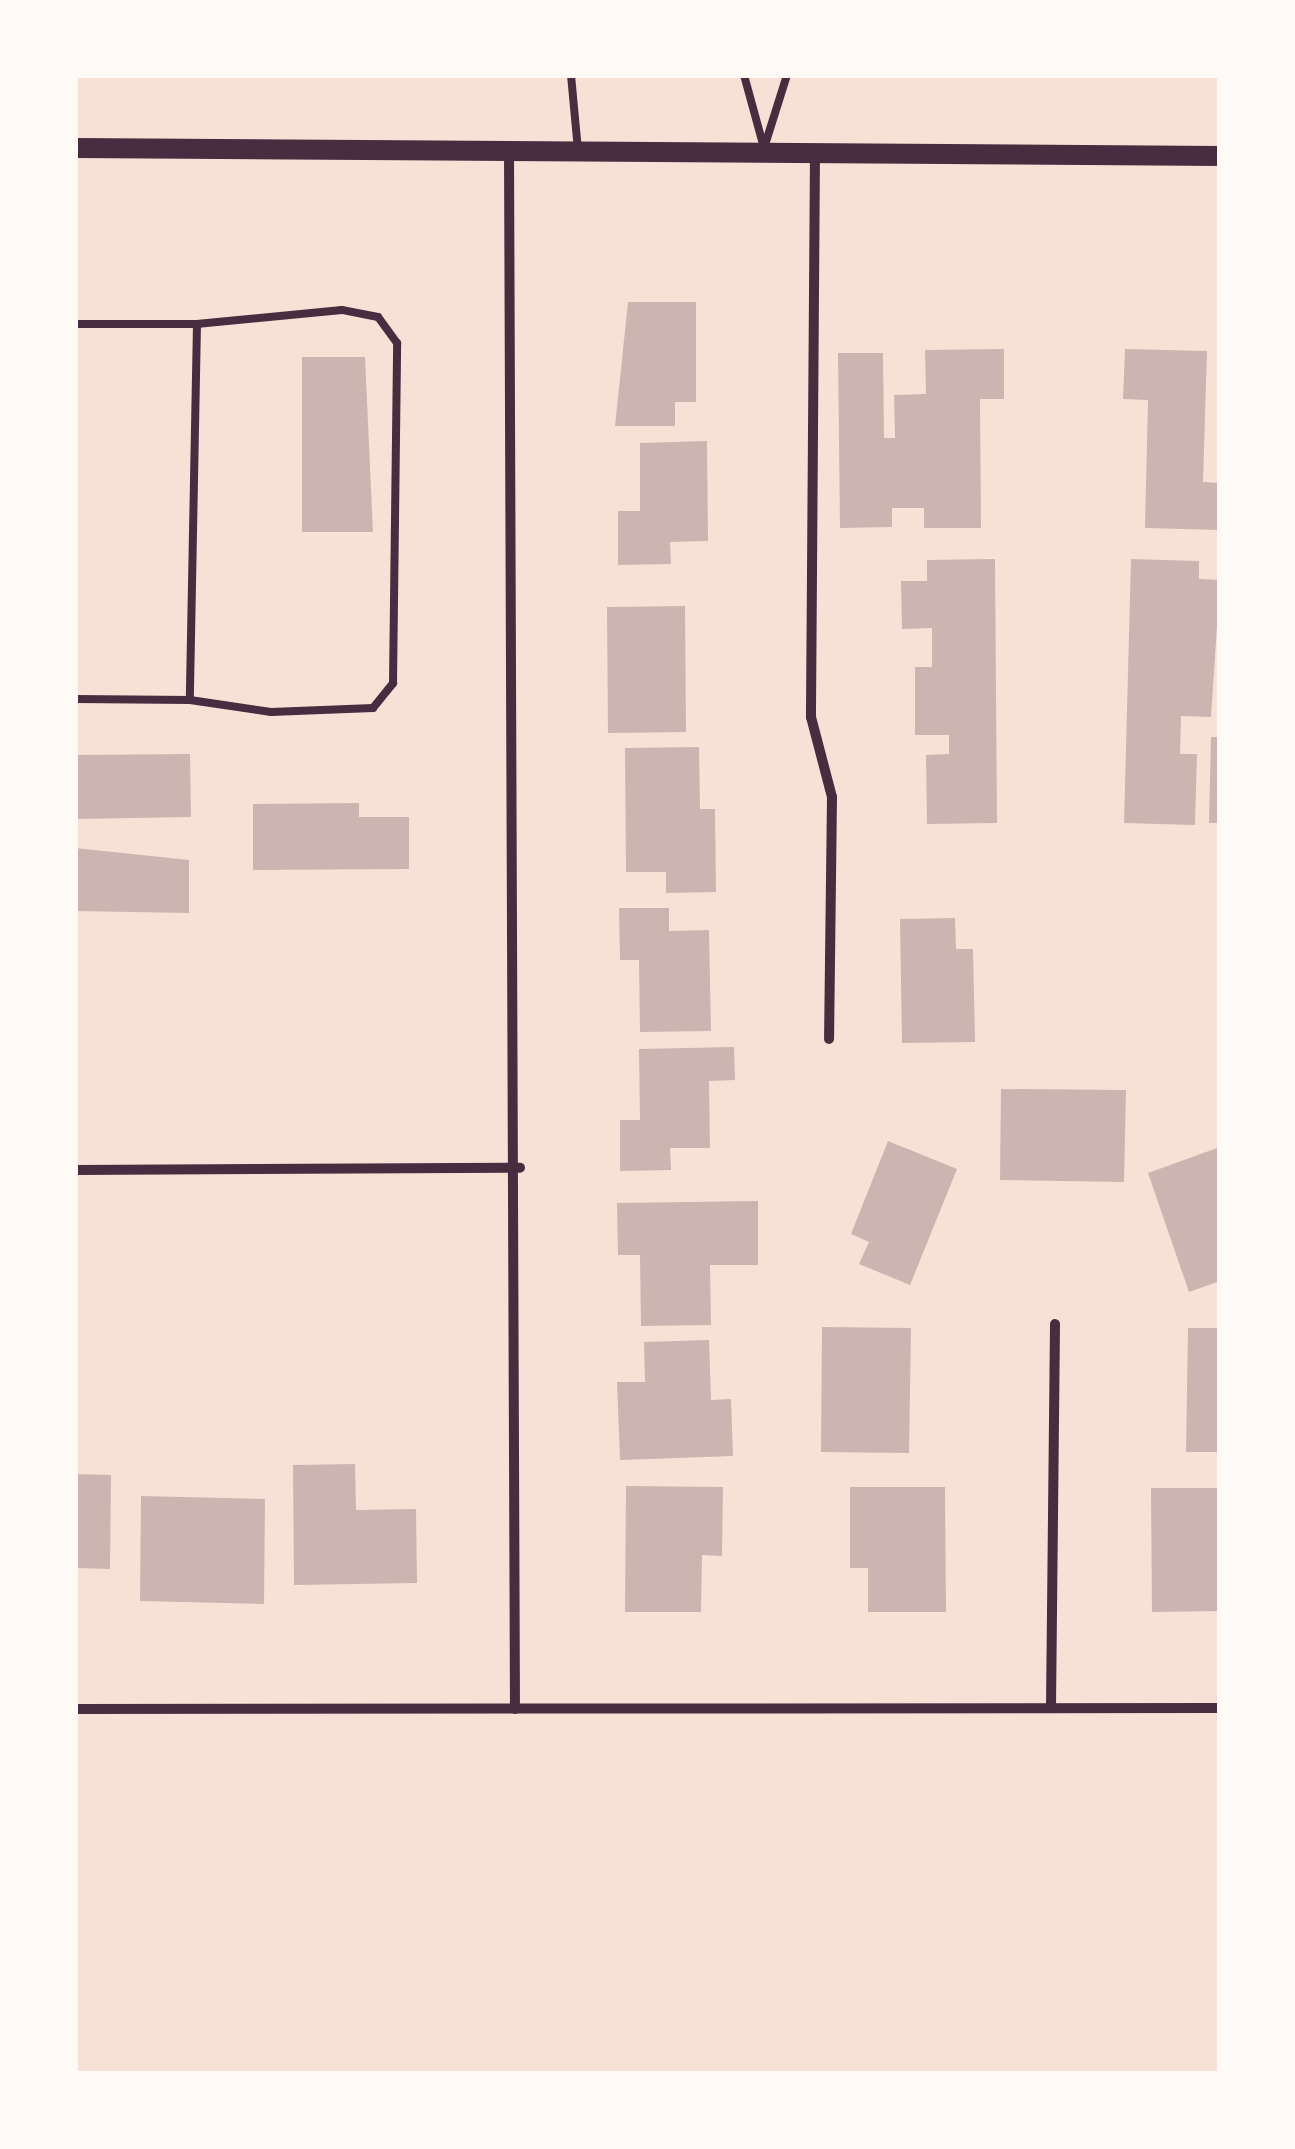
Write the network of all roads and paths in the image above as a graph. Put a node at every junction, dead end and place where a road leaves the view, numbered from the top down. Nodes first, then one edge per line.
1 (571, 75) edge
2 (744, 75) edge
3 (787, 75) edge
4 (75, 148) edge
5 (764, 148) junction
6 (578, 150) junction
7 (509, 151) junction
8 (814, 152) junction
9 (1220, 156) edge
10 (75, 324) edge
11 (197, 324) junction
12 (75, 699) edge
13 (190, 700) junction
14 (829, 1038) dead end
15 (520, 1168) junction
16 (75, 1170) edge
17 (1054, 1324) dead end
18 (1051, 1707) junction
19 (1220, 1708) edge
20 (75, 1709) edge
21 (515, 1709) junction

1 - 6 lane
2 - 5 lane
3 - 5 lane
4 - 7 main road
5 - 6 main road
5 - 8 main road
6 - 7 main road
7 - 15 street
8 - 9 main road
8 - 14 street
10 - 11 lane
11 - 13 lane
11 - 13 lane
12 - 13 lane
15 - 16 street
15 - 21 street
17 - 18 street
18 - 19 street
18 - 21 street
20 - 21 street

